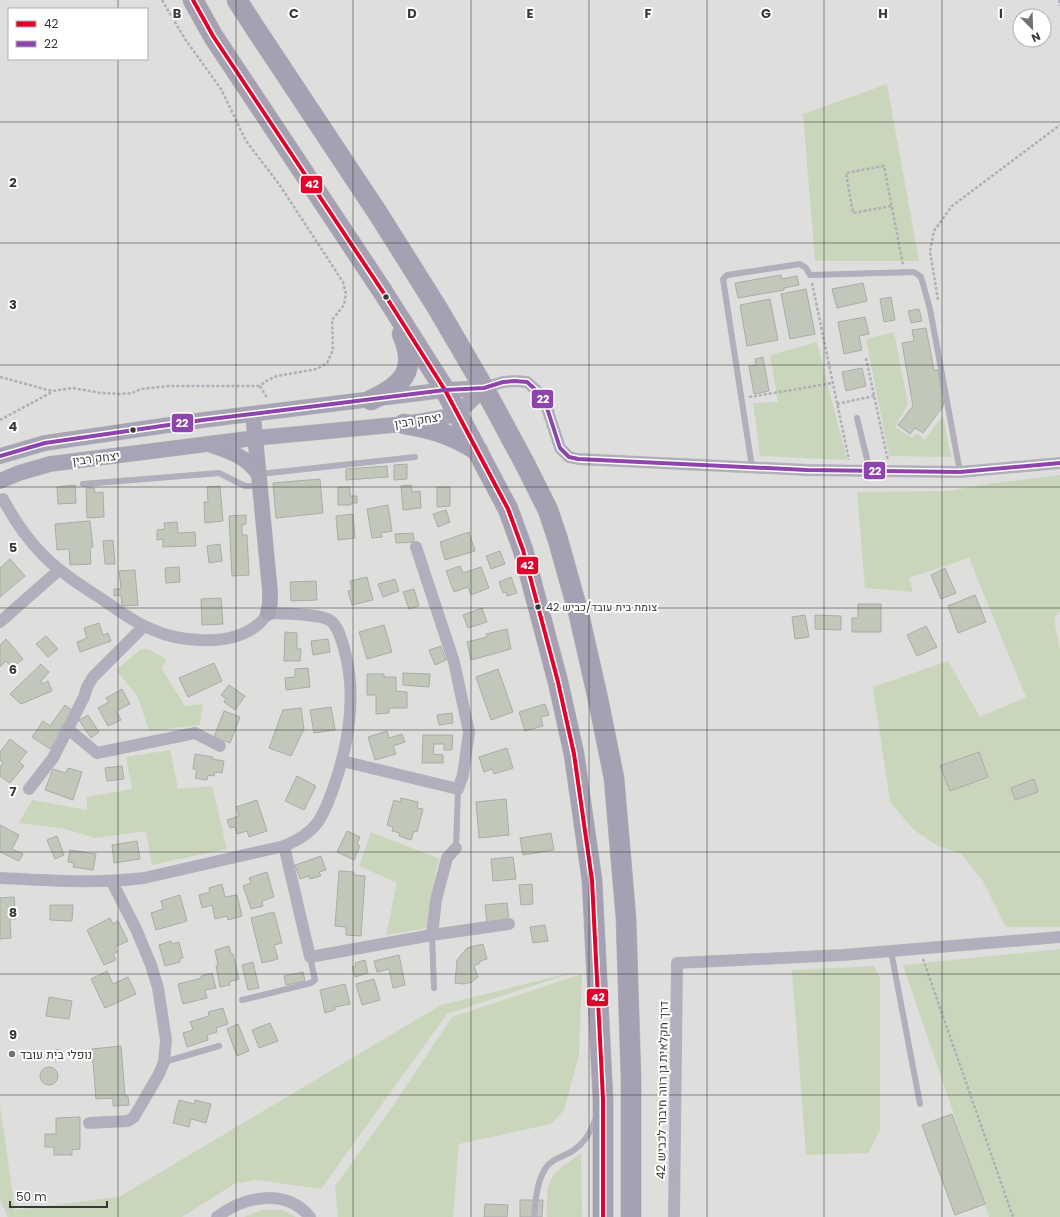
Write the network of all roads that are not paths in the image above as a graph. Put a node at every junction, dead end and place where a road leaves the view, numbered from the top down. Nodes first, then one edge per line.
1 (193, 0) edge
2 (237, 0) edge
3 (383, 292) junction
4 (484, 388) junction
5 (445, 390) junction
6 (371, 400) junction
7 (253, 414) junction
8 (458, 414) junction
9 (857, 418) dead end
10 (404, 424) junction
11 (255, 438) junction
12 (208, 444) junction
13 (478, 451) junction
14 (0, 456) edge
15 (415, 457) dead end
16 (1060, 462) edge
17 (752, 467) junction
18 (870, 471) junction
19 (960, 472) junction
20 (259, 480) junction
21 (0, 481) edge
22 (83, 484) dead end
23 (3, 500) dead end
24 (416, 547) dead end
25 (59, 570) junction
26 (268, 613) junction
27 (0, 622) edge
28 (144, 626) junction
29 (68, 729) junction
30 (220, 746) dead end
31 (342, 761) junction
32 (29, 789) dead end
33 (458, 789) junction
34 (284, 846) junction
35 (456, 848) joint
36 (0, 878) edge
37 (112, 882) junction
38 (509, 924) dead end
39 (432, 935) junction
40 (1060, 937) edge
41 (891, 951) junction
42 (310, 957) junction
43 (434, 988) dead end
44 (242, 1000) dead end
45 (219, 1046) dead end
46 (164, 1062) junction
47 (603, 1099) junction
48 (920, 1104) dead end
49 (89, 1123) dead end
50 (217, 1217) edge
51 (310, 1217) edge
52 (534, 1217) edge
53 (603, 1217) edge
54 (631, 1217) edge
55 (674, 1217) edge

1 - 3 highway
2 - 4 highway
3 - 5 highway
3 - 6 highway
4 - 5 main road, יצחק רבין
4 - 8 main road, יצחק רבין
4 - 17 street
4 - 54 highway
5 - 6 main road, יצחק רבין
5 - 8 highway
6 - 7 main road, יצחק רבין
7 - 11 main road
7 - 14 main road, יצחק רבין
8 - 10 main road, יצחק רבין
8 - 13 highway
9 - 18 lane
10 - 11 main road, יצחק רבין
10 - 13 highway
11 - 12 main road, יצחק רבין
11 - 20 main road
12 - 20 main road
12 - 21 main road, יצחק רבין
13 - 47 highway
15 - 20 lane
16 - 19 street
17 - 18 street
17 - 19 lane
18 - 19 street
20 - 22 lane
20 - 26 main road
23 - 25 street
24 - 33 street
25 - 27 street
25 - 28 street
26 - 28 street
26 - 31 street
28 - 29 street
29 - 30 street
29 - 32 street
31 - 33 street
31 - 34 street
33 - 35 lane
34 - 37 street
34 - 42 street
35 - 39 street
36 - 37 street
37 - 46 street
38 - 39 street
39 - 42 street
39 - 43 lane
40 - 41 street
41 - 48 lane
41 - 55 street, דרך חקלאית גן רווה חיבור לכביש 42
42 - 44 lane
45 - 46 lane
46 - 49 street
47 - 52 lane
47 - 53 highway
50 - 51 street

